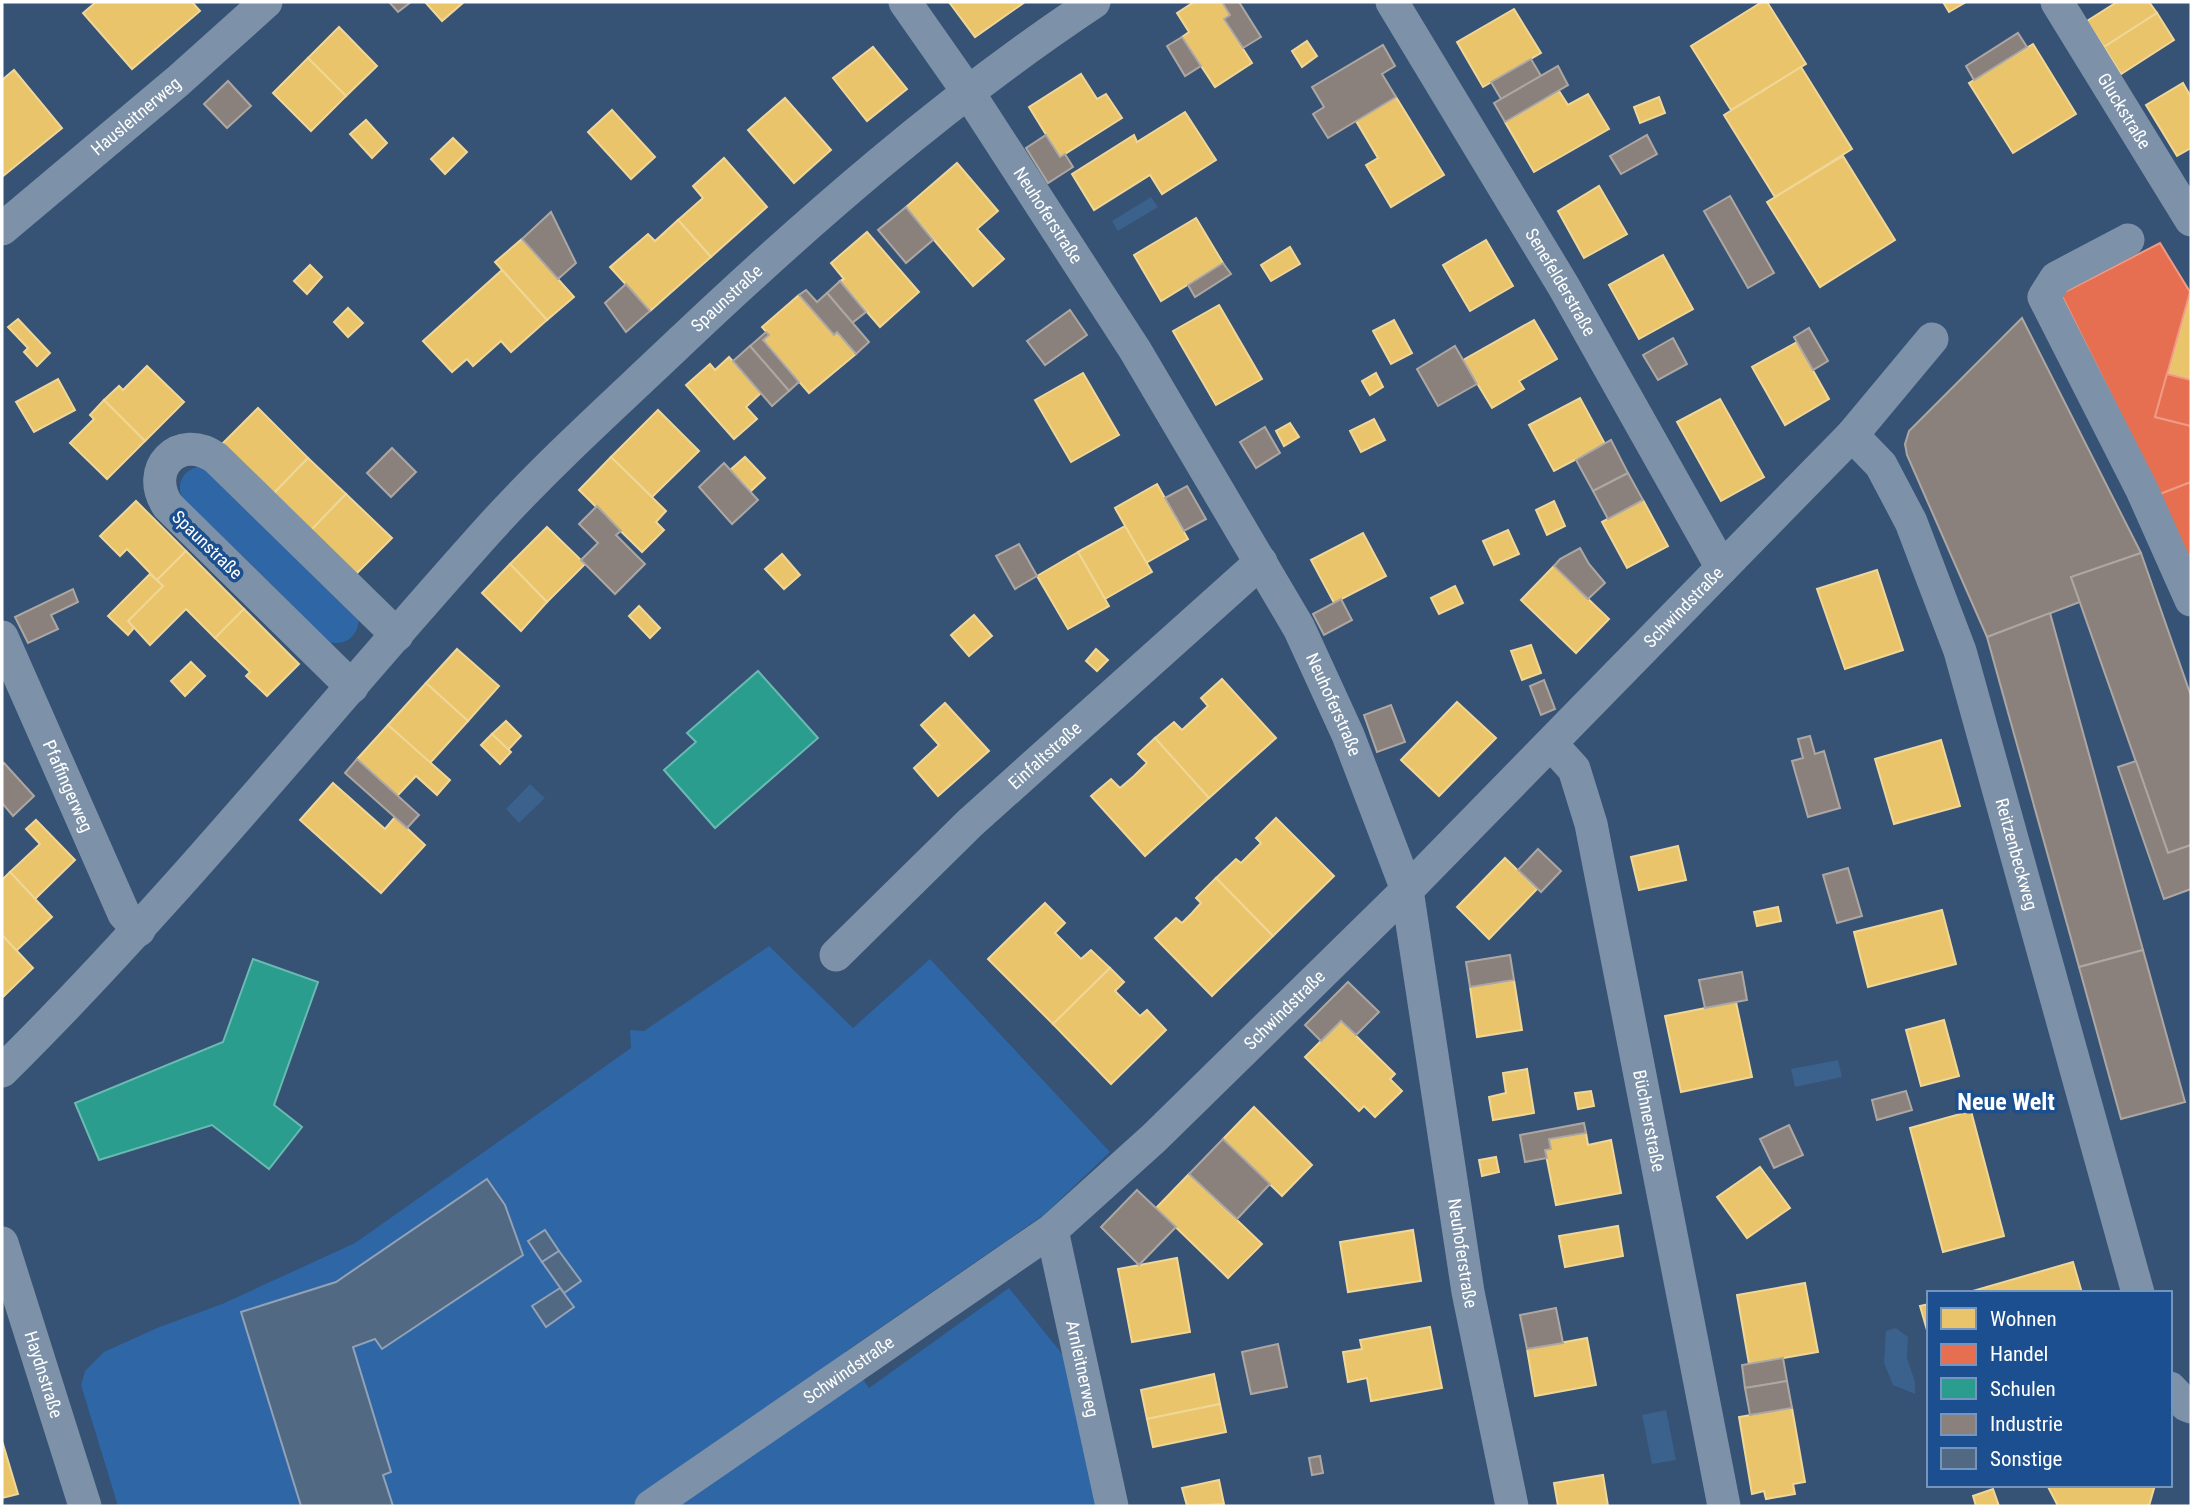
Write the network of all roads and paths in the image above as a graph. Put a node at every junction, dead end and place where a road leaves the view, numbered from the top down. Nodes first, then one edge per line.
1 (266, 2) edge
2 (905, 2) edge
3 (1094, 2) edge
4 (1392, 2) edge
5 (2056, 2) edge
6 (968, 92) junction
7 (2191, 220) edge
8 (2, 229) edge
9 (2128, 240) dead end
10 (1932, 339) dead end
11 (1852, 435) junction
12 (1261, 562) junction
13 (1722, 568) junction
14 (2191, 600) edge
15 (397, 635) junction
16 (2, 637) edge
17 (352, 687) junction
18 (1551, 744) junction
19 (1407, 890) junction
20 (139, 930) junction
21 (836, 955) dead end
22 (6, 1056) edge
23 (1052, 1230) junction
24 (2, 1243) edge
25 (2137, 1291) edge
26 (2172, 1390) edge
27 (2191, 1406) edge
28 (85, 1506) edge
29 (651, 1506) edge
30 (1112, 1506) edge
31 (1513, 1506) edge
32 (1724, 1506) edge

1 - 8 street, Hausleitnerweg
2 - 6 street, Neuhoferstraße
3 - 6 street, Spaunstraße
4 - 13 street, Senefelderstraße
5 - 7 street, Gluckstraße
6 - 12 street, Neuhoferstraße
6 - 15 street, Spaunstraße
9 - 14 street
10 - 11 street, Schwindstraße
11 - 13 street, Schwindstraße
11 - 25 street, Reitzenbeckweg
12 - 19 street, Neuhoferstraße
12 - 21 street, Einfaltstraße
13 - 18 street, Schwindstraße
15 - 17 street, Spaunstraße
15 - 17 street, Spaunstraße
16 - 20 street, Pfaffingerweg
17 - 20 street, Spaunstraße
18 - 19 street, Schwindstraße
18 - 32 street, Büchnerstraße
19 - 23 street, Schwindstraße
19 - 31 street, Neuhoferstraße
20 - 22 street, Spaunstraße
23 - 29 street, Schwindstraße
23 - 30 street, Arnleitnerweg
24 - 28 street, Haydnstraße
26 - 27 street

